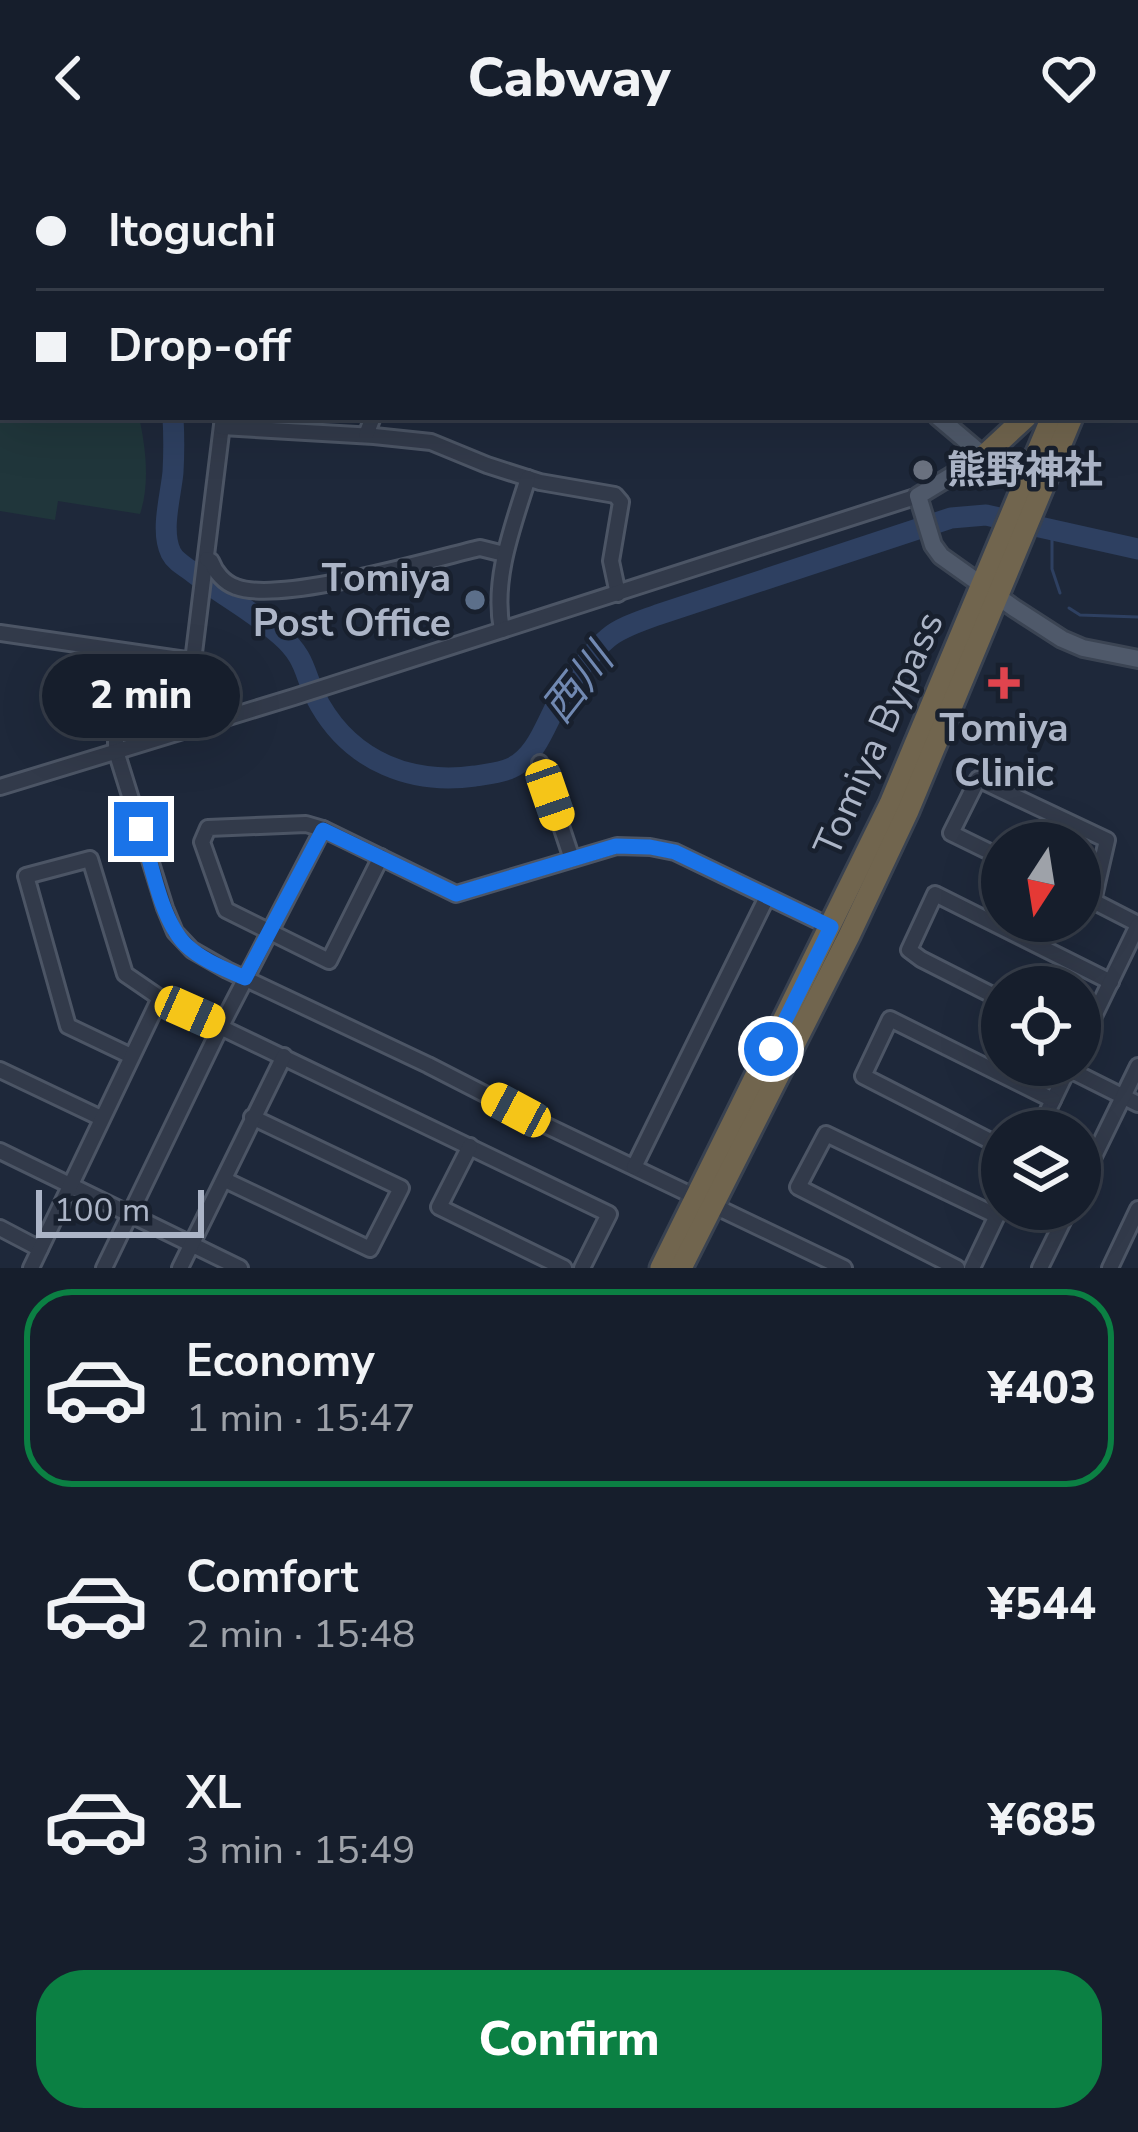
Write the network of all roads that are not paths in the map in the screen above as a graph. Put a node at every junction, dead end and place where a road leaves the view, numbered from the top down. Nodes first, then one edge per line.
1 (372, 420) edge
2 (942, 420) edge
3 (1023, 420) edge
4 (1051, 420) edge
5 (1070, 420) edge
6 (222, 422) edge
7 (366, 435) junction
8 (984, 456) junction
9 (528, 478) junction
10 (920, 502) junction
11 (1023, 510) junction
12 (505, 554) junction
13 (206, 564) junction
14 (990, 592) junction
15 (618, 594) junction
16 (502, 630) junction
17 (0, 633) edge
18 (1138, 659) edge
19 (193, 661) junction
20 (116, 751) junction
21 (540, 764) dead end
22 (4, 788) edge
23 (1069, 822) edge
24 (323, 830) junction
25 (981, 848) edge
26 (381, 857) junction
27 (572, 859) junction
28 (766, 897) junction
29 (1101, 906) edge
30 (1138, 925) edge
31 (831, 927) junction
32 (269, 932) junction
33 (1079, 966) edge
34 (1101, 977) edge
35 (245, 978) junction
36 (1111, 982) junction
37 (981, 989) edge
38 (160, 998) junction
39 (1101, 1002) edge
40 (221, 1026) junction
41 (131, 1056) junction
42 (284, 1056) junction
43 (1138, 1066) edge
44 (0, 1070) edge
45 (1101, 1085) edge
46 (1060, 1086) edge
47 (1122, 1096) junction
48 (1053, 1100) junction
49 (1138, 1104) edge
50 (1048, 1110) edge
51 (252, 1117) junction
52 (100, 1118) junction
53 (981, 1136) edge
54 (1101, 1140) edge
55 (470, 1146) junction
56 (0, 1151) edge
57 (634, 1167) junction
58 (225, 1180) junction
59 (69, 1185) junction
60 (706, 1201) junction
61 (981, 1203) edge
62 (1138, 1209) edge
63 (129, 1216) junction
64 (0, 1228) edge
65 (990, 1230) edge
66 (1059, 1230) edge
67 (191, 1245) junction
68 (40, 1249) junction
69 (31, 1268) edge
70 (104, 1268) edge
71 (180, 1268) edge
72 (240, 1268) edge
73 (564, 1268) edge
74 (582, 1268) edge
75 (661, 1268) edge
76 (682, 1268) edge
77 (844, 1268) edge
78 (957, 1268) edge
79 (972, 1268) edge
80 (1040, 1268) edge
81 (1110, 1268) edge

1 - 7 street
2 - 8 main road
3 - 8 highway
4 - 11 highway, Tomiya Bypass
5 - 11 highway, Tomiya Bypass
6 - 7 street
6 - 13 street
7 - 9 street
8 - 10 main road
9 - 12 street
9 - 15 street
10 - 14 main road
10 - 15 street
11 - 14 highway, Tomiya Bypass
12 - 13 street
12 - 16 street
13 - 19 street
14 - 18 main road
14 - 31 highway, Tomiya Bypass
14 - 60 highway, Tomiya Bypass
15 - 16 street
16 - 20 street
17 - 19 street
19 - 20 street
20 - 22 street
20 - 35 street
21 - 27 street
23 - 25 street
24 - 26 street
24 - 32 street
24 - 32 street
26 - 27 street
26 - 32 street
27 - 28 street
28 - 31 street
28 - 57 street
29 - 30 street
30 - 36 street
31 - 60 highway, Tomiya Bypass
32 - 35 street
33 - 37 street
34 - 36 street
35 - 40 street
35 - 57 street
36 - 39 street
38 - 40 street
38 - 41 street
38 - 41 street
40 - 42 street
40 - 63 street
41 - 52 street
42 - 51 street
42 - 55 street
43 - 47 street
44 - 52 street
45 - 47 street
46 - 48 street
47 - 49 street
47 - 54 street
48 - 50 street
48 - 53 street
51 - 58 street
51 - 58 street
52 - 59 street
55 - 73 street
55 - 74 street
56 - 59 street
57 - 60 street
58 - 67 street
59 - 63 street
59 - 68 street
60 - 75 highway, Tomiya Bypass
60 - 76 highway, Tomiya Bypass
60 - 77 street
61 - 78 street
62 - 81 street
63 - 67 street
63 - 70 street
64 - 68 street
65 - 79 street
66 - 80 street
67 - 71 street
67 - 72 street
68 - 69 street

